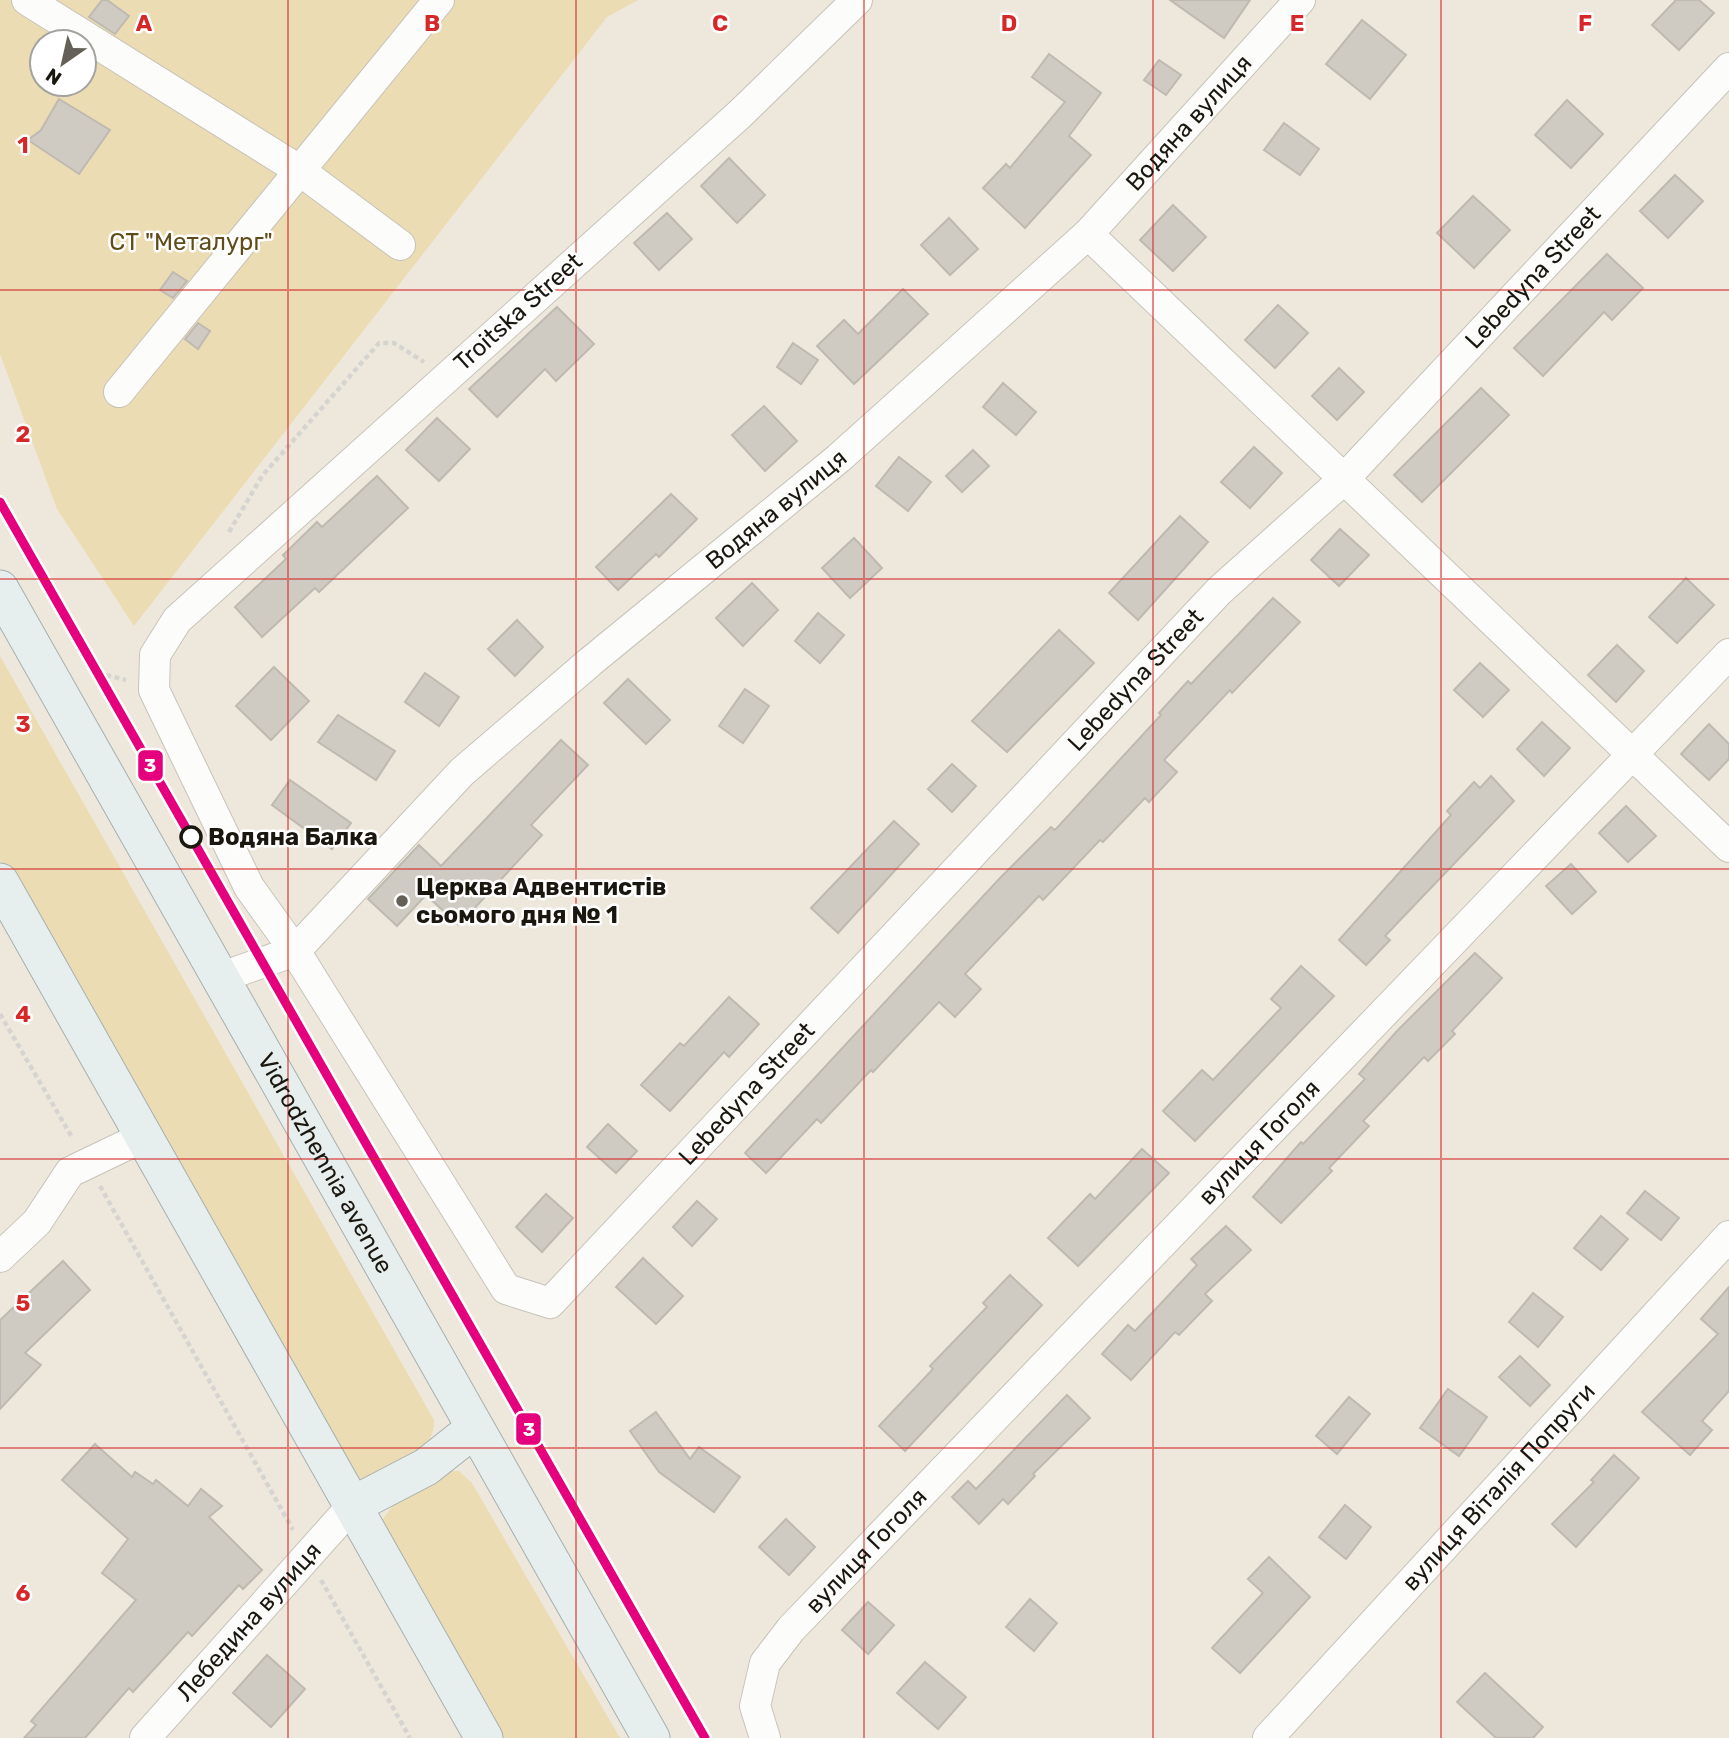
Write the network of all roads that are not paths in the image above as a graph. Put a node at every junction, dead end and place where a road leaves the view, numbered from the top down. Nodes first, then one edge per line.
1 (27, 0) edge
2 (439, 0) edge
3 (856, 0) edge
4 (1300, 0) edge
5 (1729, 68) edge
6 (299, 170) junction
7 (1088, 234) junction
8 (400, 245) dead end
9 (119, 392) dead end
10 (1343, 480) junction
11 (0, 589) edge
12 (1729, 654) edge
13 (1632, 753) junction
14 (1729, 847) edge
15 (0, 882) edge
16 (295, 951) junction
17 (222, 976) junction
18 (145, 1136) junction
19 (1729, 1236) edge
20 (0, 1257) edge
21 (550, 1303) joint
22 (474, 1429) junction
23 (353, 1505) junction
24 (145, 1738) edge
25 (484, 1738) edge
26 (651, 1738) edge
27 (765, 1738) edge
28 (1268, 1738) edge

1 - 6 street
2 - 6 street
3 - 16 street, Troitska Street
4 - 7 street, Водяна вулиця
5 - 10 street, Lebedyna Street
6 - 8 street
6 - 9 street
7 - 10 street
7 - 16 street, Водяна вулиця
10 - 13 street
10 - 21 street, Lebedyna Street
11 - 17 main road, Vidrodzhennia avenue
12 - 13 street, вулиця Гоголя
13 - 14 street
13 - 27 street, вулиця Гоголя
15 - 18 main road
16 - 17 street, Водяна вулиця
16 - 21 street, Troitska Street
17 - 22 main road, Vidrodzhennia avenue
18 - 20 street
18 - 23 main road
19 - 28 street, вулиця Віталія Попруги
22 - 23 main road
22 - 26 main road, Vidrodzhennia avenue
23 - 24 street, Лебедина вулиця
23 - 25 main road

